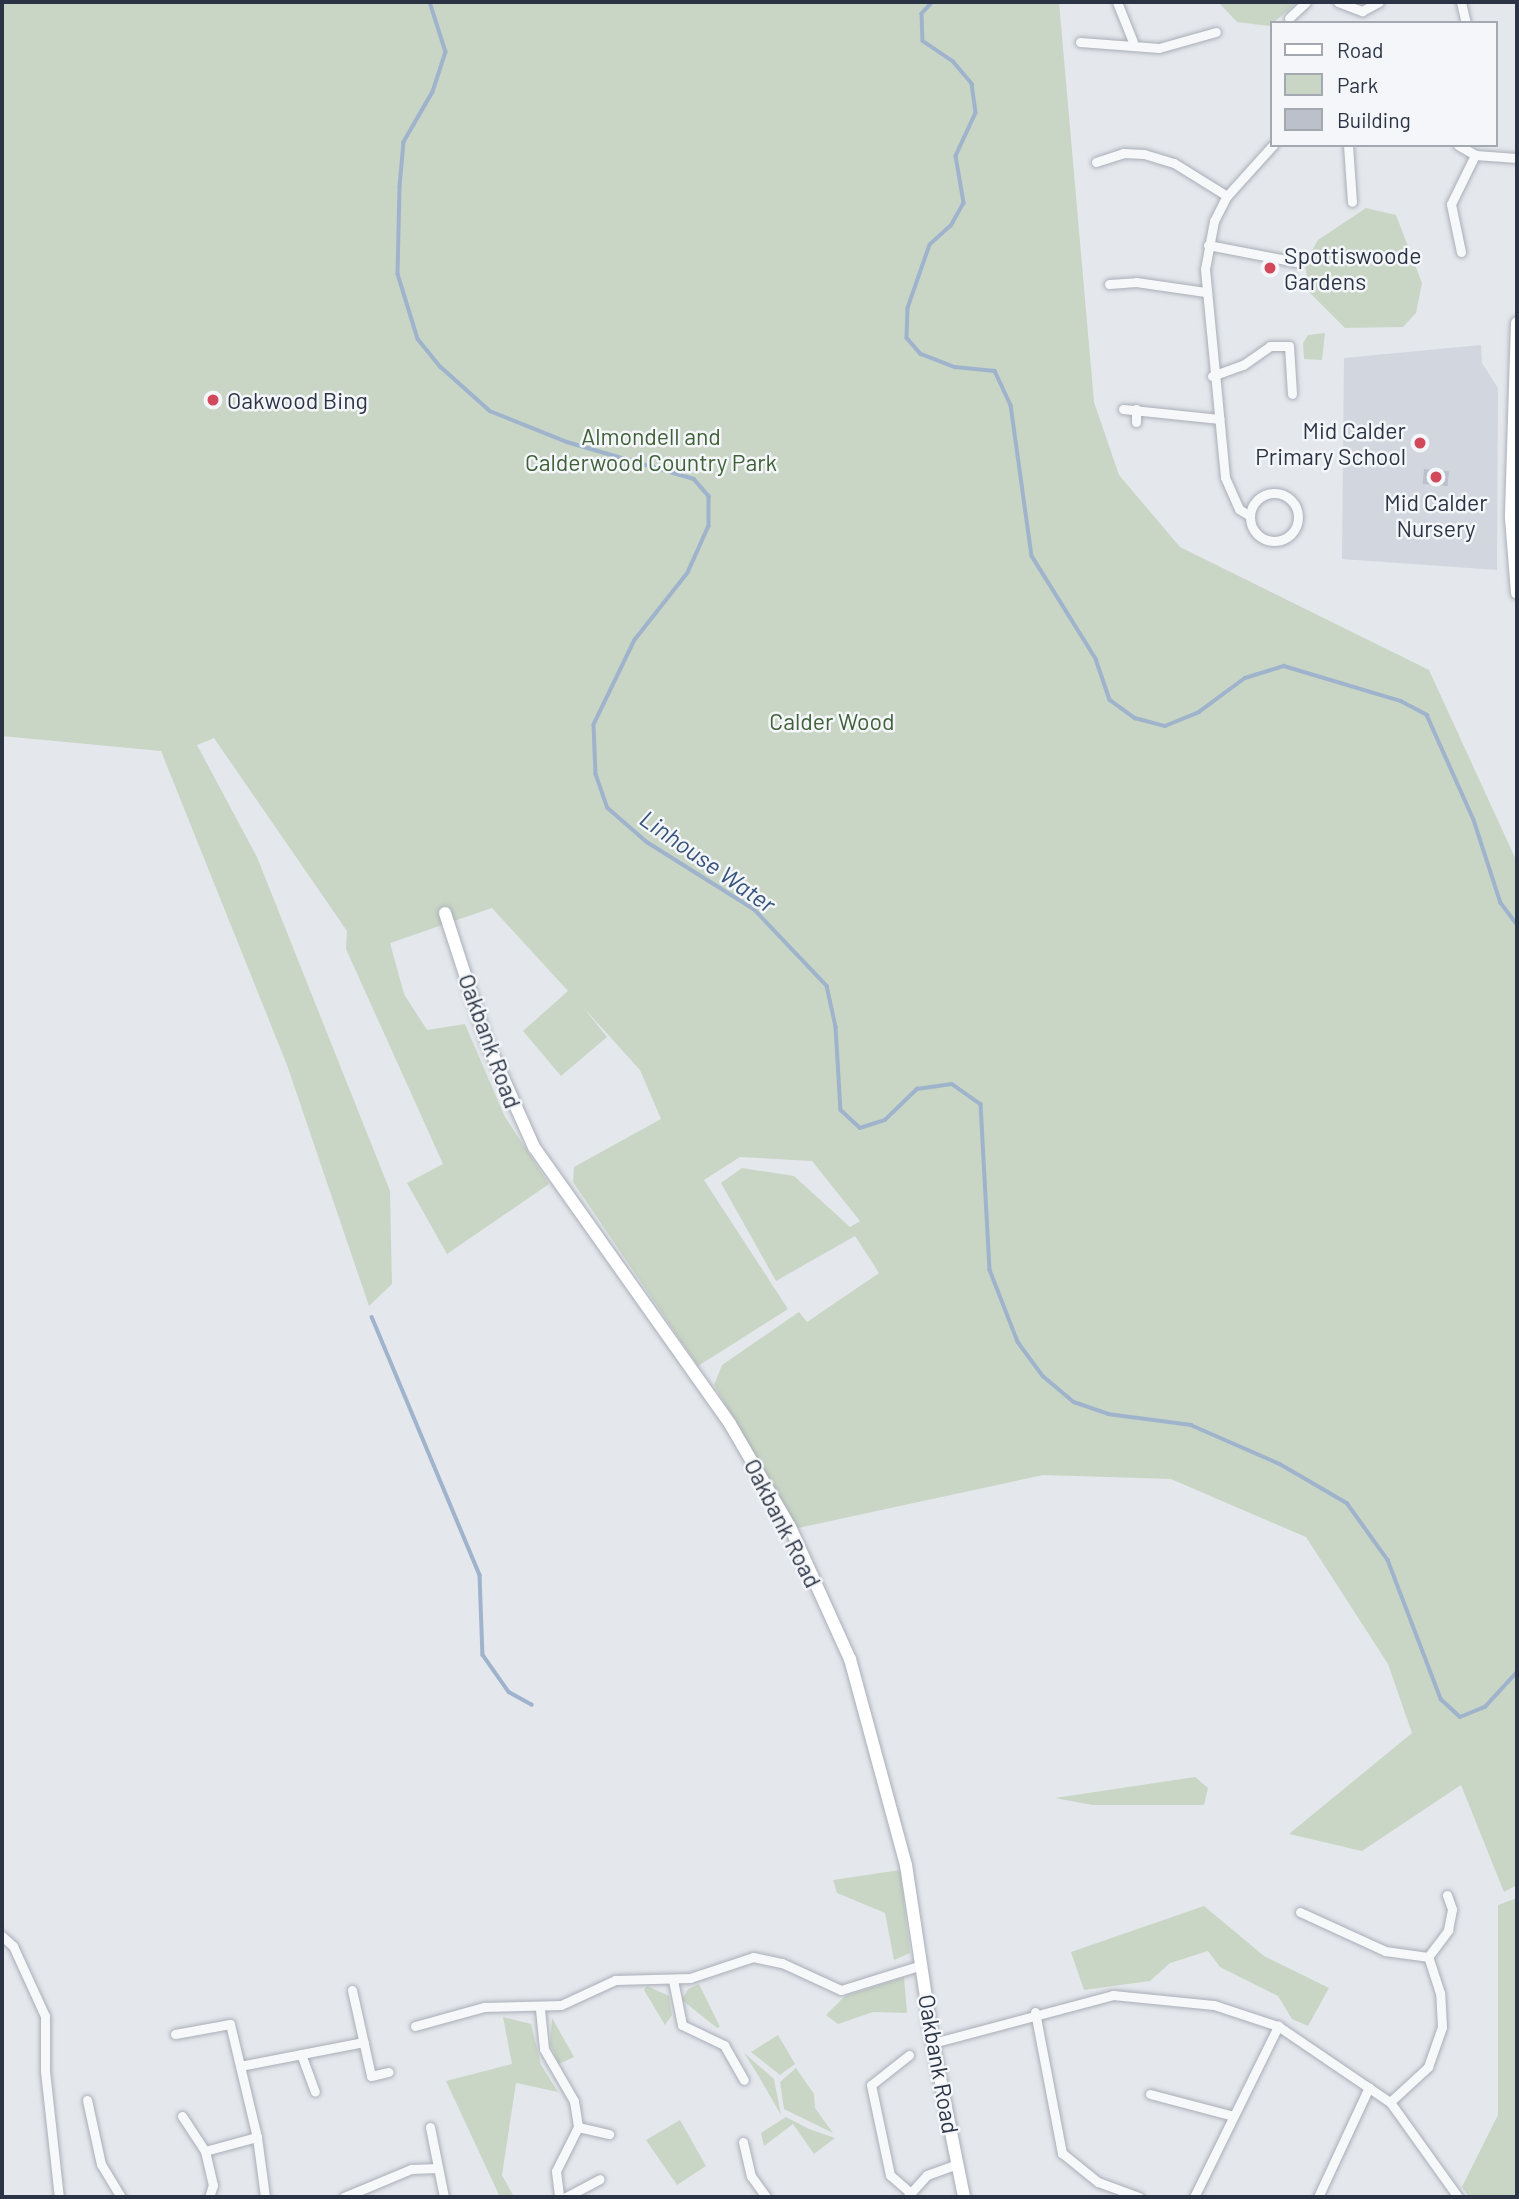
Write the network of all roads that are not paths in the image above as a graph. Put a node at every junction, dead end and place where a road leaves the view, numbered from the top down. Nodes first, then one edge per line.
1 (1116, 2) edge
2 (1306, 2) edge
3 (1338, 2) edge
4 (1379, 2) edge
5 (1461, 2) edge
6 (1289, 18) dead end
7 (1466, 21) edge
8 (1216, 32) dead end
9 (1080, 41) dead end
10 (1133, 42) junction
11 (1271, 147) edge
12 (1348, 147) edge
13 (1461, 147) edge
14 (1475, 155) junction
15 (1517, 158) edge
16 (1096, 162) dead end
17 (1227, 196) junction
18 (1352, 202) dead end
19 (1208, 246) junction
20 (1461, 252) dead end
21 (1296, 262) dead end
22 (1109, 284) dead end
23 (1205, 292) junction
24 (1517, 323) edge
25 (1212, 376) junction
26 (1292, 394) dead end
27 (1136, 409) junction
28 (1123, 410) dead end
29 (1219, 419) junction
30 (1136, 422) dead end
31 (1250, 516) junction
32 (1517, 593) edge
33 (446, 913) dead end
34 (1447, 1895) dead end
35 (1300, 1912) dead end
36 (2, 1936) edge
37 (1428, 1956) junction
38 (922, 1965) junction
39 (673, 1980) junction
40 (352, 1990) dead end
41 (540, 2009) junction
42 (1035, 2012) junction
43 (415, 2026) dead end
44 (1278, 2026) junction
45 (175, 2034) dead end
46 (364, 2042) junction
47 (933, 2043) junction
48 (301, 2054) junction
49 (909, 2055) dead end
50 (240, 2066) junction
51 (389, 2072) dead end
52 (744, 2080) dead end
53 (1369, 2087) junction
54 (315, 2092) dead end
55 (1150, 2094) dead end
56 (87, 2100) dead end
57 (1390, 2102) junction
58 (182, 2116) dead end
59 (1233, 2116) junction
60 (430, 2127) dead end
61 (578, 2127) junction
62 (609, 2134) dead end
63 (257, 2137) junction
64 (743, 2142) dead end
65 (205, 2151) junction
66 (958, 2164) junction
67 (438, 2168) junction
68 (600, 2179) dead end
69 (909, 2195) edge
70 (59, 2197) edge
71 (121, 2197) edge
72 (209, 2197) edge
73 (265, 2197) edge
74 (344, 2197) edge
75 (444, 2197) edge
76 (559, 2197) edge
77 (566, 2197) edge
78 (766, 2197) edge
79 (964, 2197) edge
80 (1139, 2197) edge
81 (1194, 2197) edge
82 (1318, 2197) edge
83 (1458, 2197) edge

1 - 10 street
2 - 6 street
3 - 4 street
5 - 7 street
8 - 10 street
9 - 10 street
11 - 17 street
12 - 18 street
13 - 14 street
14 - 15 street
14 - 20 street
16 - 17 street
17 - 19 street
19 - 21 street
19 - 23 street
22 - 23 street
23 - 25 street
24 - 32 street
25 - 26 street
25 - 29 street
27 - 28 street
27 - 29 street
27 - 30 street
29 - 31 street
31 - 31 street
33 - 38 street, Oakbank Road
34 - 37 street
35 - 37 street
36 - 70 street
37 - 57 street
38 - 39 street
38 - 47 street, Oakbank Road
39 - 41 street
39 - 52 street
40 - 46 street
41 - 43 street
41 - 61 street
42 - 44 street
42 - 47 street
42 - 80 street
44 - 53 street
44 - 59 street
45 - 50 street
46 - 48 street
46 - 51 street
47 - 66 street, Oakbank Road
48 - 50 street
48 - 54 street
49 - 69 street
50 - 63 street
53 - 57 street
53 - 82 street
55 - 59 street
56 - 71 street
57 - 83 street
58 - 65 street
59 - 81 street
60 - 67 street
61 - 62 street
61 - 76 street
63 - 65 street
63 - 73 street
64 - 78 street
65 - 72 street
66 - 69 street
66 - 79 street, Oakbank Road
67 - 74 street
67 - 75 street
68 - 77 street

